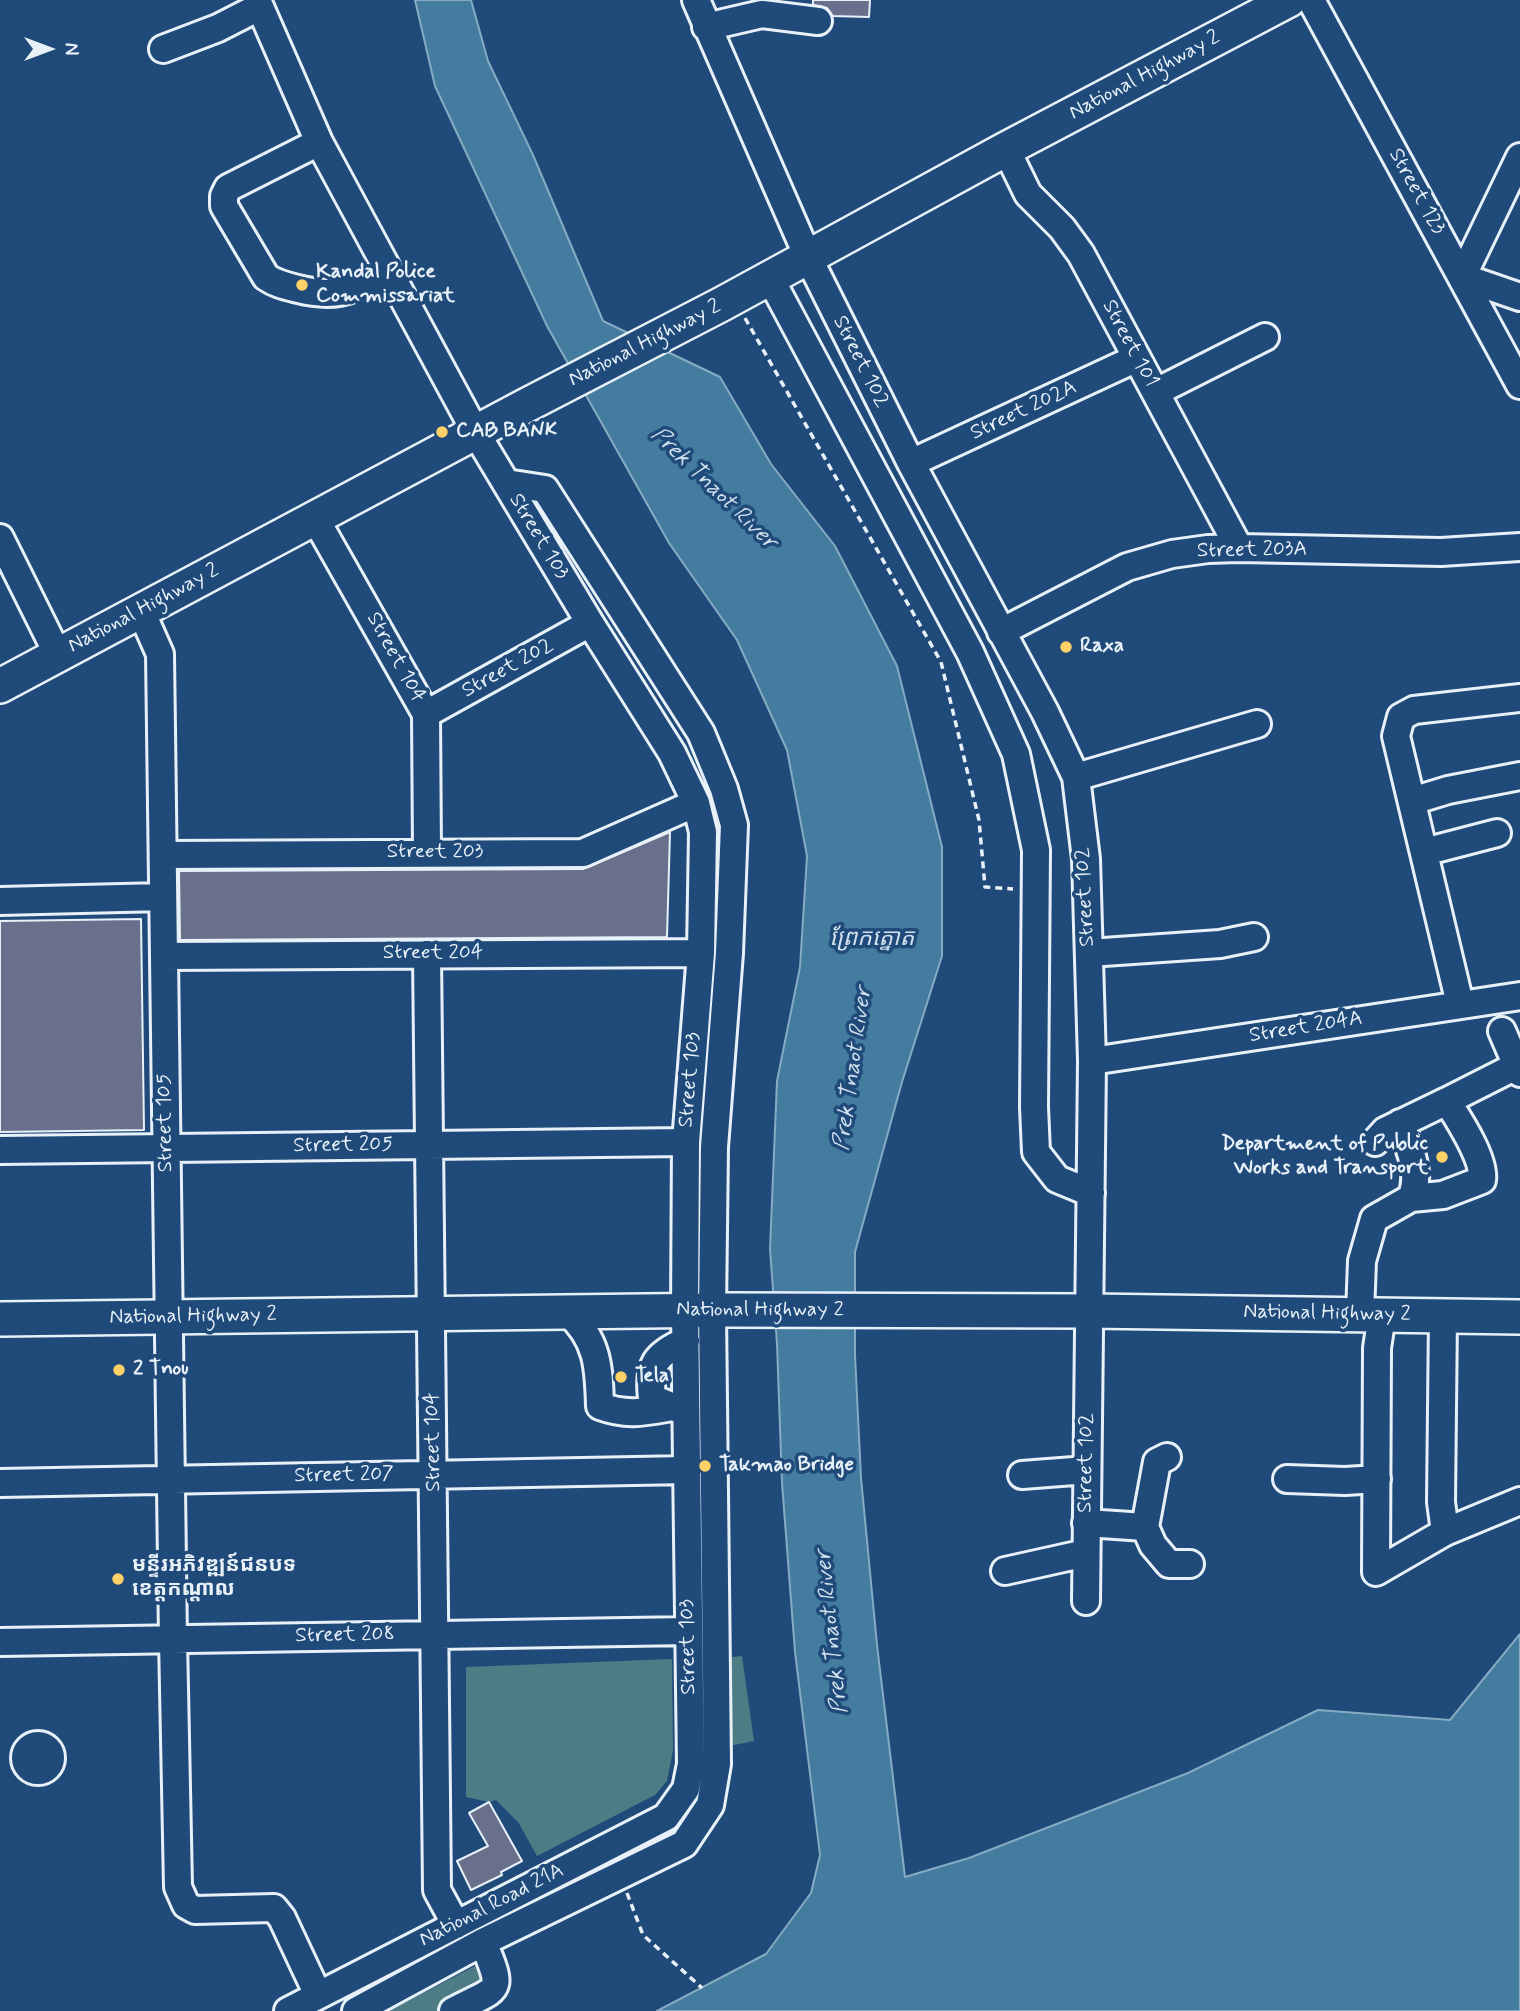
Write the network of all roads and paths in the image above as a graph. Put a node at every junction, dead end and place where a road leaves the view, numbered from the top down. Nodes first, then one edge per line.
1 (696, 0) edge
2 (1289, 0) edge
3 (1311, 0) edge
4 (258, 3) edge
5 (818, 21) dead end
6 (706, 27) junction
7 (163, 49) dead end
8 (319, 142) junction
9 (1006, 149) junction
10 (1520, 157) edge
11 (808, 257) junction
12 (390, 273) junction
13 (1462, 277) junction
14 (770, 278) junction
15 (1520, 298) edge
16 (728, 301) junction
17 (1265, 337) dead end
18 (1137, 358) junction
19 (1520, 385) edge
20 (1156, 393) junction
21 (476, 433) junction
22 (911, 463) junction
23 (506, 483) junction
24 (315, 518) junction
25 (0, 538) edge
26 (1520, 547) edge
27 (1239, 548) junction
28 (141, 611) junction
29 (590, 623) junction
30 (1001, 632) junction
31 (58, 655) junction
32 (0, 686) edge
33 (1520, 698) edge
34 (426, 714) junction
35 (1257, 724) dead end
36 (1520, 776) edge
37 (1076, 778) junction
38 (1412, 801) junction
39 (696, 803) junction
40 (1497, 833) dead end
41 (1424, 852) junction
42 (427, 853) junction
43 (163, 855) junction
44 (1036, 891) junction
45 (163, 897) junction
46 (0, 901) edge
47 (1254, 937) dead end
48 (701, 953) junction
49 (1089, 953) junction
50 (427, 954) junction
51 (164, 956) junction
52 (1520, 996) edge
53 (1460, 1004) junction
54 (1502, 1031) dead end
55 (1092, 1061) junction
56 (1518, 1070) edge
57 (1447, 1101) junction
58 (1400, 1123) junction
59 (685, 1142) junction
60 (1375, 1142) dead end
61 (430, 1145) junction
62 (167, 1148) junction
63 (0, 1150) edge
64 (1091, 1193) junction
65 (1411, 1198) junction
66 (1090, 1311) junction
67 (568, 1312) junction
68 (432, 1314) junction
69 (1371, 1315) junction
70 (1443, 1316) junction
71 (169, 1317) junction
72 (1520, 1317) edge
73 (702, 1318) junction
74 (0, 1319) edge
75 (679, 1409) junction
76 (1167, 1457) dead end
77 (687, 1470) junction
78 (1087, 1470) junction
79 (434, 1475) junction
80 (1022, 1475) dead end
81 (1287, 1479) dead end
82 (1377, 1479) junction
83 (171, 1480) junction
84 (0, 1483) edge
85 (1520, 1501) edge
86 (1086, 1523) junction
87 (1145, 1527) junction
88 (1445, 1532) junction
89 (1086, 1553) junction
90 (1190, 1564) dead end
91 (1005, 1571) dead end
92 (1086, 1601) dead end
93 (689, 1631) junction
94 (436, 1635) junction
95 (173, 1639) junction
96 (0, 1642) edge
97 (685, 1789) joint
98 (620, 1875) junction
99 (456, 1925) junction
100 (483, 1942) junction
101 (702, 1988) dead end
102 (318, 1996) junction
103 (288, 2011) edge
104 (356, 2011) edge
105 (453, 2011) edge

1 - 6 street, Street 102
2 - 9 main road, National Highway 2
3 - 13 street, Street 123
4 - 7 street
4 - 8 street, Street 103
5 - 6 street
6 - 11 street, Street 102
8 - 12 street, Street 103
8 - 12 street
9 - 11 main road, National Highway 2
9 - 18 street, Street 101
10 - 13 street
11 - 14 main road, National Highway 2
11 - 22 street, Street 102
12 - 21 street, Street 103
13 - 15 street
13 - 19 street, Street 123
14 - 16 main road, National Highway 2
14 - 44 street
16 - 21 main road, National Highway 2
16 - 44 path
17 - 20 street
18 - 20 street, Street 101
18 - 22 street, Street 202A
20 - 27 street, Street 101
21 - 23 street, Street 103
21 - 24 main road, National Highway 2
22 - 30 street, Street 102
23 - 29 street, Street 103
23 - 73 street
24 - 28 main road, National Highway 2
24 - 34 street, Street 104
25 - 31 street
26 - 27 street, Street 203A
27 - 30 street, Street 203A
28 - 31 main road, National Highway 2
28 - 43 street, Street 105
29 - 34 street, Street 202
29 - 39 street, Street 103
30 - 37 street, Street 102
31 - 32 main road, National Highway 2
33 - 38 street
34 - 42 street, Street 104
35 - 37 street
36 - 38 street
37 - 49 street, Street 102
38 - 41 street
39 - 42 street, Street 203
39 - 48 street, Street 103
40 - 41 street
41 - 53 street
42 - 43 street, Street 203
43 - 45 street, Street 105
44 - 64 street
45 - 46 street
45 - 51 street, Street 105
47 - 49 street
48 - 50 street, Street 204
48 - 59 street, Street 103
49 - 55 street, Street 102
50 - 51 street, Street 204
50 - 61 street, Street 104
51 - 62 street, Street 105
52 - 53 street, Street 204A
53 - 55 street, Street 204A
54 - 56 street
55 - 64 street, Street 102
56 - 57 street
57 - 58 street
57 - 65 street
58 - 60 street
58 - 65 street
59 - 61 street, Street 205
59 - 73 street, Street 103
61 - 62 street, Street 205
61 - 68 street, Street 104
62 - 63 street, Street 205
62 - 71 street, Street 105
64 - 66 street, Street 102
65 - 69 street
66 - 69 main road, National Highway 2
66 - 73 main road, National Highway 2
66 - 78 street, Street 102
67 - 68 main road, National Highway 2
67 - 73 main road, National Highway 2
67 - 75 street
68 - 71 main road, National Highway 2
68 - 79 street, Street 104
69 - 70 main road, National Highway 2
69 - 82 street
70 - 72 main road, National Highway 2
70 - 88 street
71 - 74 main road, National Highway 2
71 - 83 street, Street 105
73 - 75 street, Street 103
73 - 75 street
73 - 98 street
75 - 77 street, Street 103
76 - 87 street
77 - 79 street, Street 207
77 - 93 street, Street 103
78 - 80 street
78 - 86 street, Street 102
79 - 83 street, Street 207
79 - 94 street, Street 104
81 - 82 street
82 - 88 street
83 - 84 street, Street 207
83 - 95 street, Street 105
85 - 88 street
86 - 87 street
86 - 89 street, Street 102
87 - 90 street
89 - 91 street
89 - 92 street, Street 102
93 - 94 street, Street 208
93 - 97 street, Street 103
94 - 95 street, Street 208
94 - 99 street, Street 104
95 - 96 street, Street 208
95 - 102 street, Street 105
97 - 99 street, National Road 21A
98 - 100 street
98 - 101 path
99 - 102 street, National Road 21A
100 - 104 street
100 - 105 street
102 - 103 street, National Road 21A

